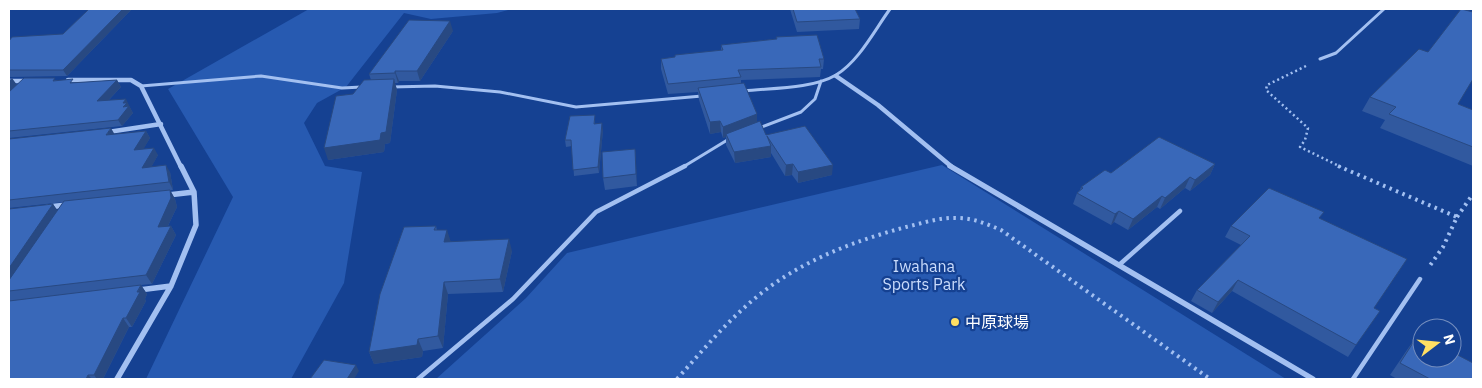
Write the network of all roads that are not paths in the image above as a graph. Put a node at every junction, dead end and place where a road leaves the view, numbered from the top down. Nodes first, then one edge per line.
1 (890, 9) edge
2 (1384, 9) edge
3 (1320, 59) road end
4 (836, 76) junction
5 (64, 80) edge
6 (9, 81) edge
7 (26, 81) junction
8 (36, 81) edge
9 (821, 81) junction
10 (140, 86) junction
11 (20, 87) edge
12 (370, 87) edge
13 (388, 87) edge
14 (735, 92) edge
15 (707, 95) edge
16 (161, 124) junction
17 (755, 129) edge
18 (97, 133) edge
19 (737, 136) edge
20 (194, 192) junction
21 (165, 195) edge
22 (78, 204) edge
23 (68, 205) junction
24 (38, 208) edge
25 (1180, 211) dead end
26 (63, 213) edge
27 (1119, 265) junction
28 (1420, 279) road end
29 (171, 286) junction
30 (133, 291) edge
31 (117, 379) edge
32 (418, 379) edge
33 (1313, 379) edge
34 (1353, 379) edge

1 - 4 lane
2 - 3 lane
4 - 9 lane
4 - 27 street
5 - 10 street
6 - 7 street
7 - 8 street
7 - 11 street
9 - 14 lane
9 - 17 lane
10 - 12 lane
10 - 16 street
13 - 15 lane
16 - 18 street
16 - 20 street
19 - 32 lane
20 - 21 street
20 - 29 street
22 - 23 street
23 - 24 street
23 - 26 street
25 - 27 lane
27 - 33 street
28 - 34 lane
29 - 30 street
29 - 31 street

